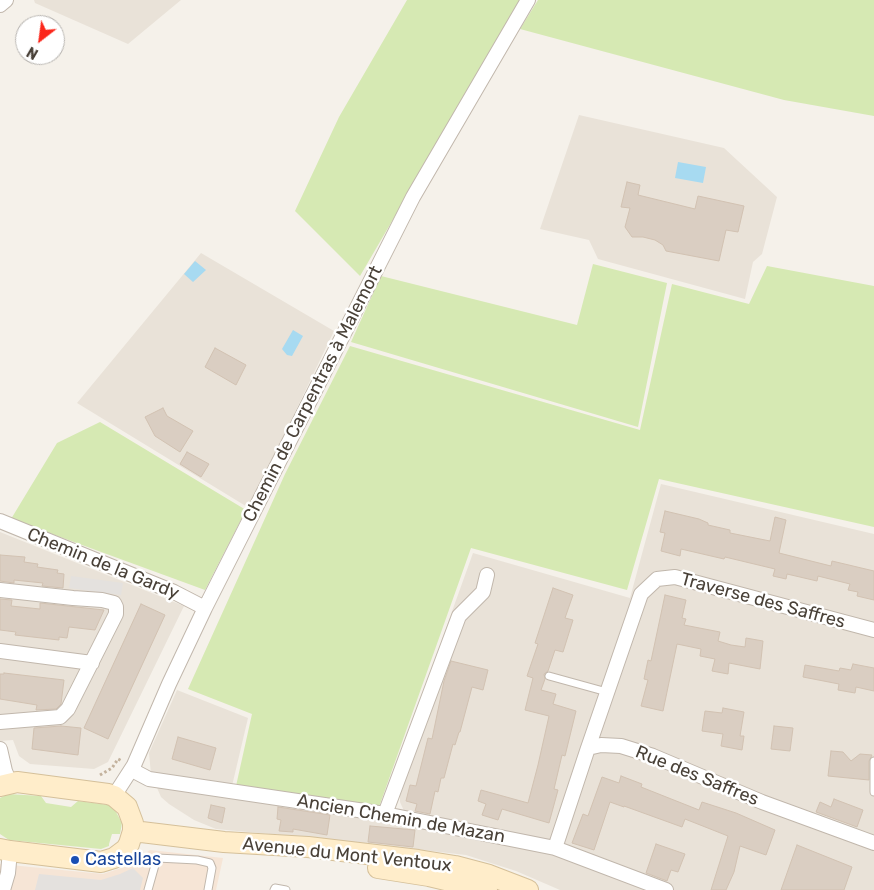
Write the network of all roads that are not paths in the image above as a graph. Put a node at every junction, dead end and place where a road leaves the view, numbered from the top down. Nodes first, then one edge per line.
1 (6, 0) edge
2 (528, 0) edge
3 (0, 5) edge
4 (0, 521) edge
5 (486, 575) dead end
6 (0, 590) edge
7 (205, 608) junction
8 (874, 630) edge
9 (0, 651) edge
10 (92, 663) junction
11 (549, 676) dead end
12 (607, 692) junction
13 (0, 722) edge
14 (588, 748) junction
15 (0, 749) edge
16 (874, 761) edge
17 (133, 768) junction
18 (5, 784) edge
19 (874, 792) edge
20 (114, 796) junction
21 (385, 814) junction
22 (133, 831) junction
23 (874, 843) edge
24 (555, 848) junction
25 (5, 850) edge
26 (452, 879) edge
27 (2, 890) edge
28 (148, 890) edge
29 (208, 890) edge
30 (274, 890) edge
31 (286, 890) edge
32 (487, 890) edge
33 (528, 890) edge
34 (666, 890) edge

1 - 3 street
2 - 7 street, Chemin de Carpentras à Malemort
4 - 7 street, Chemin de la Gardy
5 - 21 street
6 - 10 street
7 - 17 street, Chemin de Carpentras à Malemort
8 - 12 street, Traverse des Saffres
9 - 10 street
10 - 13 street
11 - 12 lane
12 - 14 street, Traverse des Saffres
14 - 23 street, Rue des Saffres
14 - 24 street
15 - 18 street
16 - 19 lane
17 - 20 street, Chemin de Carpentras à Malemort
17 - 21 street, Ancien Chemin de Mazan
18 - 20 main road
20 - 22 main road
21 - 24 street, Ancien Chemin de Mazan
22 - 25 main road
22 - 26 main road, Avenue du Mont Ventoux
24 - 34 street, Ancien Chemin de Mazan
25 - 27 street
26 - 32 main road, Avenue du Mont Ventoux
26 - 33 main road, Avenue du Mont Ventoux
28 - 29 lane
30 - 31 lane

